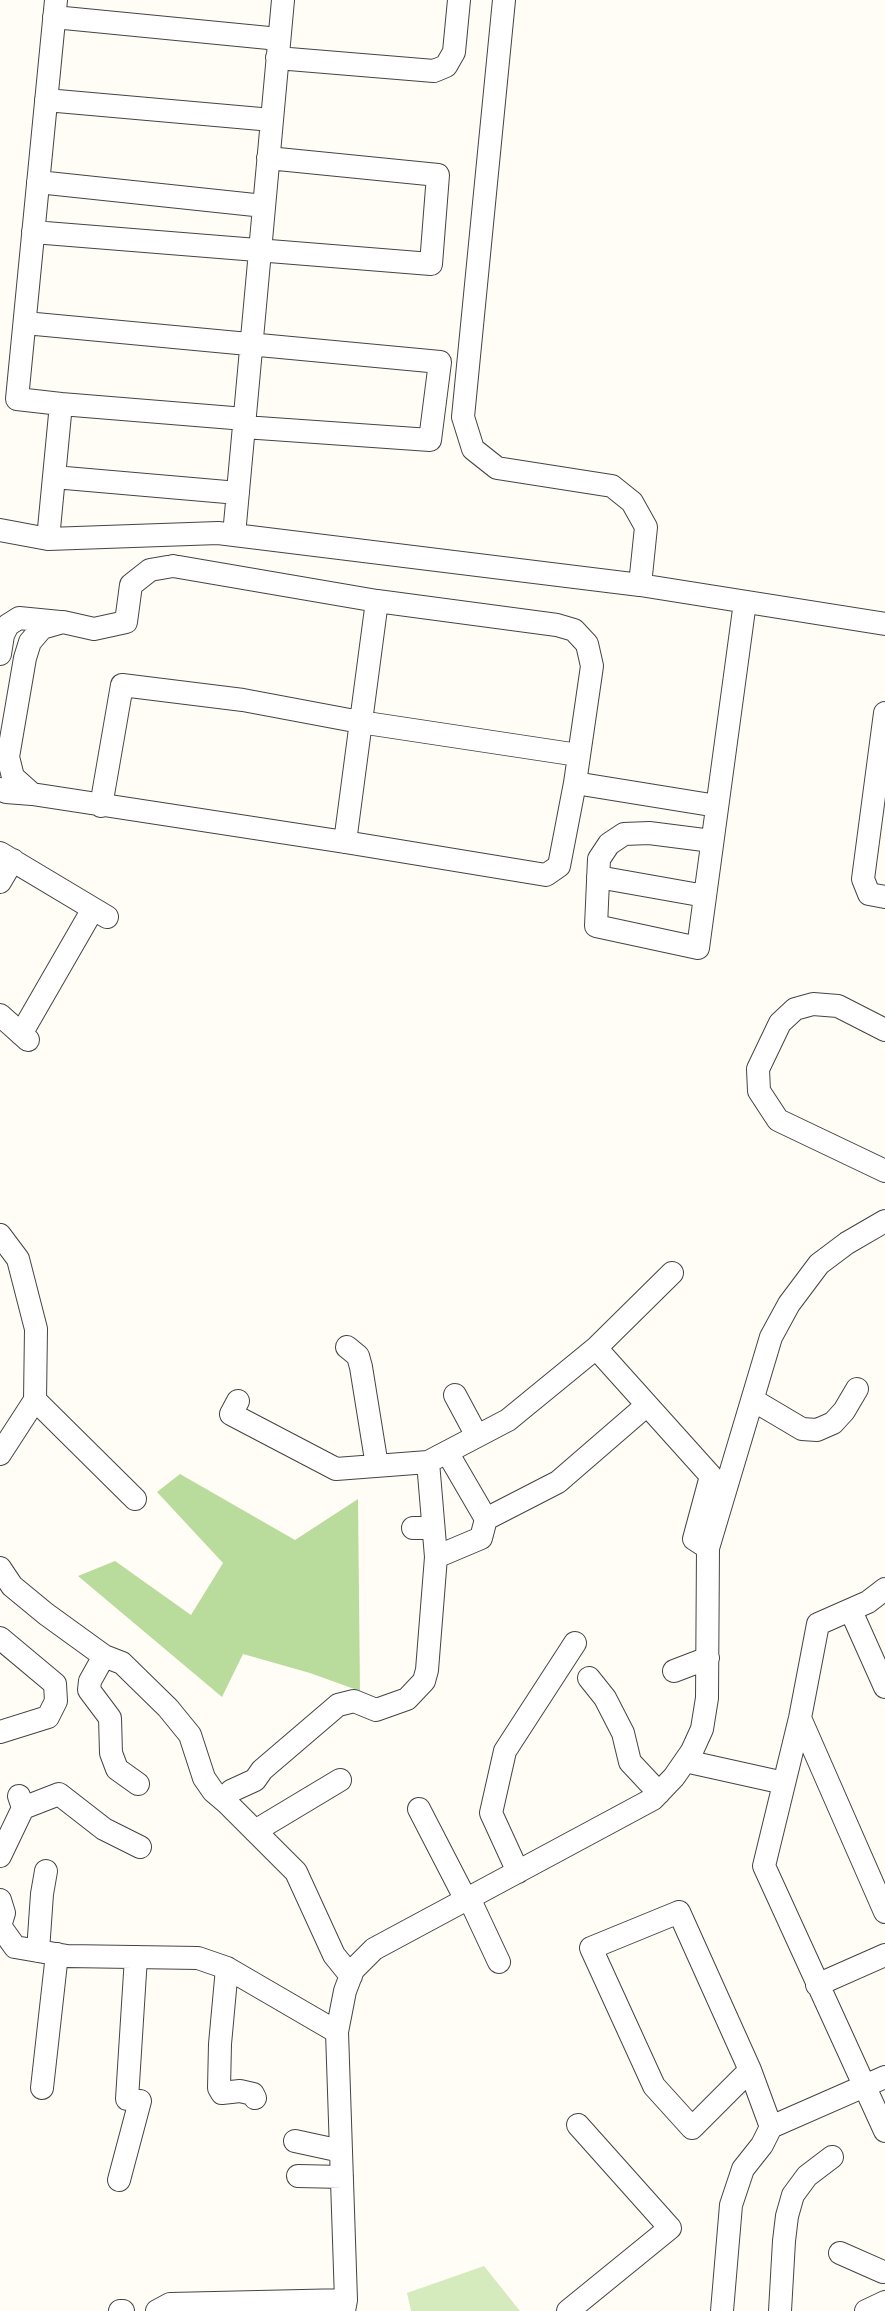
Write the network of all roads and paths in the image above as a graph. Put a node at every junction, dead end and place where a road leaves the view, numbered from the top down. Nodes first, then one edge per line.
1 (283, 0) edge
2 (459, 0) edge
3 (504, 0) edge
4 (55, 8) edge
5 (278, 48) junction
6 (46, 100) junction
7 (272, 120) junction
8 (268, 158) junction
9 (38, 182) junction
10 (264, 206) junction
11 (33, 232) junction
12 (260, 250) junction
13 (25, 323) junction
14 (252, 344) junction
15 (61, 404) junction
16 (244, 423) junction
17 (54, 477) junction
18 (238, 493) junction
19 (0, 530) edge
20 (234, 535) junction
21 (48, 539) junction
22 (640, 585) junction
23 (377, 601) junction
24 (745, 602) junction
25 (63, 622) junction
26 (885, 624) edge
27 (0, 654) edge
28 (885, 713) edge
29 (360, 722) junction
30 (578, 755) junction
31 (575, 783) junction
32 (880, 787) edge
33 (0, 789) edge
34 (32, 794) junction
35 (101, 806) junction
36 (717, 806) junction
37 (345, 842) junction
38 (712, 842) junction
39 (6, 857) edge
40 (598, 877) junction
41 (0, 882) edge
42 (705, 896) junction
43 (885, 897) edge
44 (0, 1015) edge
45 (885, 1030) edge
46 (885, 1171) edge
47 (885, 1222) edge
48 (0, 1235) edge
49 (668, 1284) dead end
50 (347, 1347) dead end
51 (596, 1348) junction
52 (857, 1389) dead end
53 (455, 1395) dead end
54 (35, 1400) junction
55 (238, 1400) dead end
56 (753, 1400) junction
57 (647, 1405) junction
58 (477, 1436) junction
59 (447, 1452) junction
60 (0, 1454) edge
61 (428, 1462) junction
62 (377, 1466) junction
63 (135, 1499) dead end
64 (486, 1519) junction
65 (708, 1548) junction
66 (436, 1557) junction
67 (0, 1568) edge
68 (885, 1589) edge
69 (851, 1611) junction
70 (0, 1638) edge
71 (575, 1643) dead end
72 (104, 1656) junction
73 (708, 1658) junction
74 (674, 1671) dead end
75 (589, 1678) dead end
76 (885, 1687) edge
77 (800, 1718) junction
78 (0, 1732) edge
79 (685, 1761) junction
80 (340, 1780) dead end
81 (784, 1783) junction
82 (138, 1784) dead end
83 (659, 1793) junction
84 (226, 1802) junction
85 (419, 1809) dead end
86 (255, 1831) junction
87 (140, 1847) dead end
88 (0, 1856) edge
89 (46, 1871) dead end
90 (518, 1872) junction
91 (467, 1899) junction
92 (0, 1900) edge
93 (885, 1912) edge
94 (0, 1926) edge
95 (47, 1953) junction
96 (885, 1955) edge
97 (136, 1957) junction
98 (499, 1962) dead end
99 (227, 1968) junction
100 (351, 1976) junction
101 (818, 1985) junction
102 (337, 2032) junction
103 (750, 2070) junction
104 (885, 2078) edge
105 (865, 2087) junction
106 (42, 2088) dead end
107 (255, 2098) dead end
108 (578, 2125) dead end
109 (771, 2127) junction
110 (885, 2131) edge
111 (295, 2141) dead end
112 (341, 2151) junction
113 (832, 2157) dead end
114 (298, 2176) dead end
115 (342, 2177) junction
116 (119, 2180) dead end
117 (840, 2253) dead end
118 (884, 2272) edge
119 (885, 2302) edge
120 (345, 2306) edge
121 (157, 2311) edge
122 (568, 2311) edge
123 (722, 2311) edge
124 (780, 2311) edge
125 (866, 2311) edge

1 - 5 street
2 - 5 street
3 - 22 street
4 - 5 street
4 - 6 street
5 - 7 street
6 - 7 street
6 - 9 street
7 - 8 street
8 - 10 street
8 - 12 street
9 - 10 street
9 - 11 street
10 - 12 street
11 - 12 street
11 - 13 street
12 - 14 street
13 - 14 street
13 - 15 street
14 - 16 street
14 - 16 street
15 - 16 street
15 - 17 street
16 - 18 street
17 - 18 street
17 - 21 street
18 - 20 street
19 - 21 street
20 - 21 street
20 - 22 street
22 - 24 street
23 - 25 street
23 - 29 street
23 - 30 street
24 - 26 street
24 - 36 street
25 - 27 street
25 - 34 street
28 - 32 street
29 - 30 street
29 - 35 street
29 - 37 street
30 - 31 street
31 - 36 street
31 - 37 street
32 - 43 street
33 - 34 street
34 - 35 street
35 - 37 street
36 - 38 street
38 - 40 street
38 - 42 street
39 - 41 street
39 - 44 street
40 - 42 street
40 - 42 street
45 - 46 street
47 - 56 street
48 - 54 street
49 - 51 street
50 - 62 street
51 - 57 street
51 - 58 street
52 - 56 street
53 - 58 street
54 - 60 street
54 - 63 street
55 - 62 street
56 - 65 street
57 - 64 street
57 - 65 street
58 - 59 street
59 - 61 street
59 - 64 street
61 - 62 street
61 - 66 street
64 - 66 street
65 - 73 street
66 - 84 street
67 - 72 street
68 - 69 street
69 - 76 street
69 - 77 street
70 - 78 street
71 - 90 street
72 - 82 street
72 - 84 street
73 - 74 street
73 - 79 street
75 - 83 street
77 - 81 street
77 - 93 street
79 - 81 street
79 - 83 street
80 - 86 street
81 - 101 street
83 - 90 street
84 - 86 street
85 - 91 street
86 - 100 street
87 - 88 street
89 - 95 street
90 - 91 street
91 - 98 street
91 - 100 street
92 - 94 street
94 - 95 street
95 - 97 street
95 - 106 street
96 - 101 street
97 - 99 street
97 - 116 street
99 - 102 street
99 - 107 street
100 - 102 street
101 - 105 street
102 - 112 street
103 - 103 street
103 - 109 street
104 - 105 street
105 - 109 street
105 - 110 street
108 - 122 street
109 - 123 street
111 - 112 street
112 - 115 street
113 - 124 street
114 - 115 street
115 - 120 street
117 - 118 street
119 - 125 street
120 - 121 street

